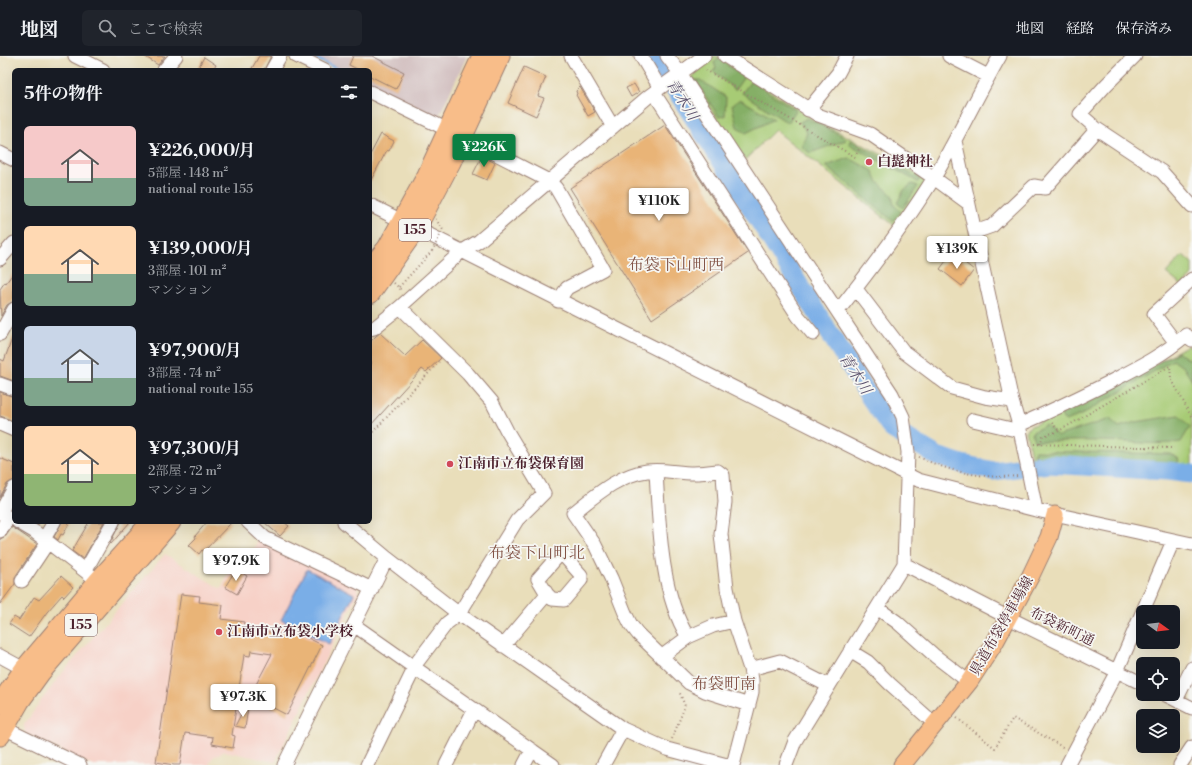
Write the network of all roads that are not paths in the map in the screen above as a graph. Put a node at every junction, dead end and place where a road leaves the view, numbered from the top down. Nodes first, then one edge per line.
1 (75, 56) edge
2 (176, 56) edge
3 (280, 56) edge
4 (296, 56) edge
5 (482, 56) edge
6 (500, 56) edge
7 (571, 56) edge
8 (641, 56) edge
9 (667, 56) edge
10 (704, 56) edge
11 (725, 56) edge
12 (847, 56) edge
13 (949, 56) edge
14 (1000, 56) edge
15 (1135, 56) edge
16 (98, 68) edge
17 (166, 68) edge
18 (273, 68) edge
19 (321, 68) edge
20 (678, 75) junction
21 (988, 76) junction
22 (659, 89) junction
23 (372, 93) edge
24 (808, 110) junction
25 (613, 127) junction
26 (1098, 129) junction
27 (455, 134) junction
28 (955, 141) junction
29 (0, 152) edge
30 (12, 159) edge
31 (934, 178) junction
32 (549, 182) junction
33 (968, 203) junction
34 (372, 206) edge
35 (1192, 206) edge
36 (409, 225) junction
37 (975, 232) junction
38 (12, 245) edge
39 (461, 252) junction
40 (1, 257) edge
41 (372, 266) edge
42 (1192, 279) edge
43 (856, 289) junction
44 (372, 290) edge
45 (558, 301) junction
46 (400, 307) junction
47 (838, 311) junction
48 (12, 313) edge
49 (372, 328) edge
50 (4, 329) edge
51 (813, 334) dead end
52 (1192, 340) edge
53 (1176, 343) junction
54 (0, 384) edge
55 (12, 388) edge
56 (1012, 401) junction
57 (973, 420) dead end
58 (0, 424) edge
59 (12, 429) edge
60 (1021, 433) junction
61 (656, 471) junction
62 (908, 476) junction
63 (12, 498) edge
64 (1036, 510) junction
65 (1055, 515) junction
66 (8, 517) edge
67 (21, 524) edge
68 (53, 524) edge
69 (112, 524) edge
70 (149, 524) edge
71 (170, 524) edge
72 (250, 524) edge
73 (346, 524) edge
74 (0, 531) edge
75 (46, 541) junction
76 (1173, 541) junction
77 (1192, 544) edge
78 (387, 558) junction
79 (904, 564) junction
80 (92, 576) junction
81 (22, 581) dead end
82 (372, 589) junction
83 (547, 594) dead end
84 (877, 608) junction
85 (459, 614) junction
86 (1009, 618) junction
87 (734, 621) junction
88 (354, 625) junction
89 (688, 637) junction
90 (503, 646) junction
91 (850, 651) junction
92 (0, 656) edge
93 (661, 657) junction
94 (415, 668) junction
95 (1192, 668) edge
96 (24, 669) junction
97 (750, 669) junction
98 (1117, 671) junction
99 (1136, 680) edge
100 (969, 682) junction
101 (1180, 684) edge
102 (828, 686) junction
103 (1178, 701) edge
104 (0, 704) edge
105 (749, 705) junction
106 (1192, 708) edge
107 (474, 710) junction
108 (935, 724) junction
109 (623, 729) junction
110 (2, 732) edge
111 (1192, 747) edge
112 (532, 750) junction
113 (74, 764) edge
114 (284, 765) edge
115 (367, 765) edge
116 (446, 765) edge
117 (524, 765) edge
118 (552, 765) edge
119 (603, 765) edge
120 (727, 765) edge
121 (733, 765) edge
122 (786, 765) edge
123 (902, 765) edge
124 (1067, 765) edge
125 (1180, 765) edge

1 - 16 street
2 - 17 street
3 - 18 street
4 - 19 street
5 - 27 highway, 155
6 - 27 highway, 155
7 - 25 street
8 - 22 street
9 - 20 street
10 - 20 street
11 - 24 street
12 - 24 street
13 - 21 street
14 - 21 street
15 - 26 street
20 - 22 street
20 - 47 street
21 - 28 street
22 - 25 street
22 - 51 street
23 - 27 street
24 - 31 street
25 - 32 street
26 - 35 street
26 - 37 street
27 - 32 street
27 - 36 highway, 155
28 - 31 street
28 - 33 street
29 - 30 street
31 - 33 street
31 - 43 street
32 - 39 street
32 - 45 street
33 - 37 street
34 - 36 street
36 - 39 street
36 - 41 highway, 155
36 - 44 highway, 155
37 - 56 street
38 - 40 street
39 - 45 street
39 - 46 street
42 - 53 street
43 - 47 street
43 - 56 street
45 - 62 street
46 - 49 street
46 - 85 street
47 - 62 street
48 - 50 street
52 - 53 street
53 - 60 street
54 - 55 street
56 - 60 street
57 - 60 street
58 - 59 street
60 - 64 street
61 - 87 street
61 - 89 street
61 - 93 street
62 - 64 street
62 - 79 street
63 - 66 street
64 - 65 street
65 - 76 street
65 - 86 main road, 県道布袋停車場線
66 - 74 street
67 - 75 street
68 - 75 street
69 - 80 street
70 - 80 highway, 155
71 - 110 highway, 155
72 - 82 street
73 - 78 street
75 - 80 street
75 - 81 street
76 - 77 street
76 - 98 street
78 - 82 street
78 - 85 street
79 - 84 street
79 - 86 street, 布袋新町通
80 - 96 highway, 155
82 - 88 street
83 - 90 street
84 - 91 street
84 - 100 street
85 - 90 street
85 - 94 street
86 - 98 street, 布袋新町通
86 - 100 main road, 県道布袋停車場線
87 - 89 street
87 - 97 street
88 - 94 street
88 - 114 street
89 - 93 street
90 - 109 street
91 - 102 street
91 - 108 street
92 - 96 street
93 - 105 street
94 - 107 street
94 - 115 street
95 - 101 street
96 - 104 highway, 155
97 - 102 street
97 - 105 street
98 - 99 street, 布袋新町通
98 - 124 street
100 - 108 main road, 県道布袋停車場線
102 - 122 street
103 - 106 street
105 - 121 street
107 - 112 street
107 - 116 street
108 - 123 main road, 県道布袋停車場線
109 - 119 street
109 - 120 street
110 - 113 street
111 - 125 street
112 - 117 street
112 - 118 street

